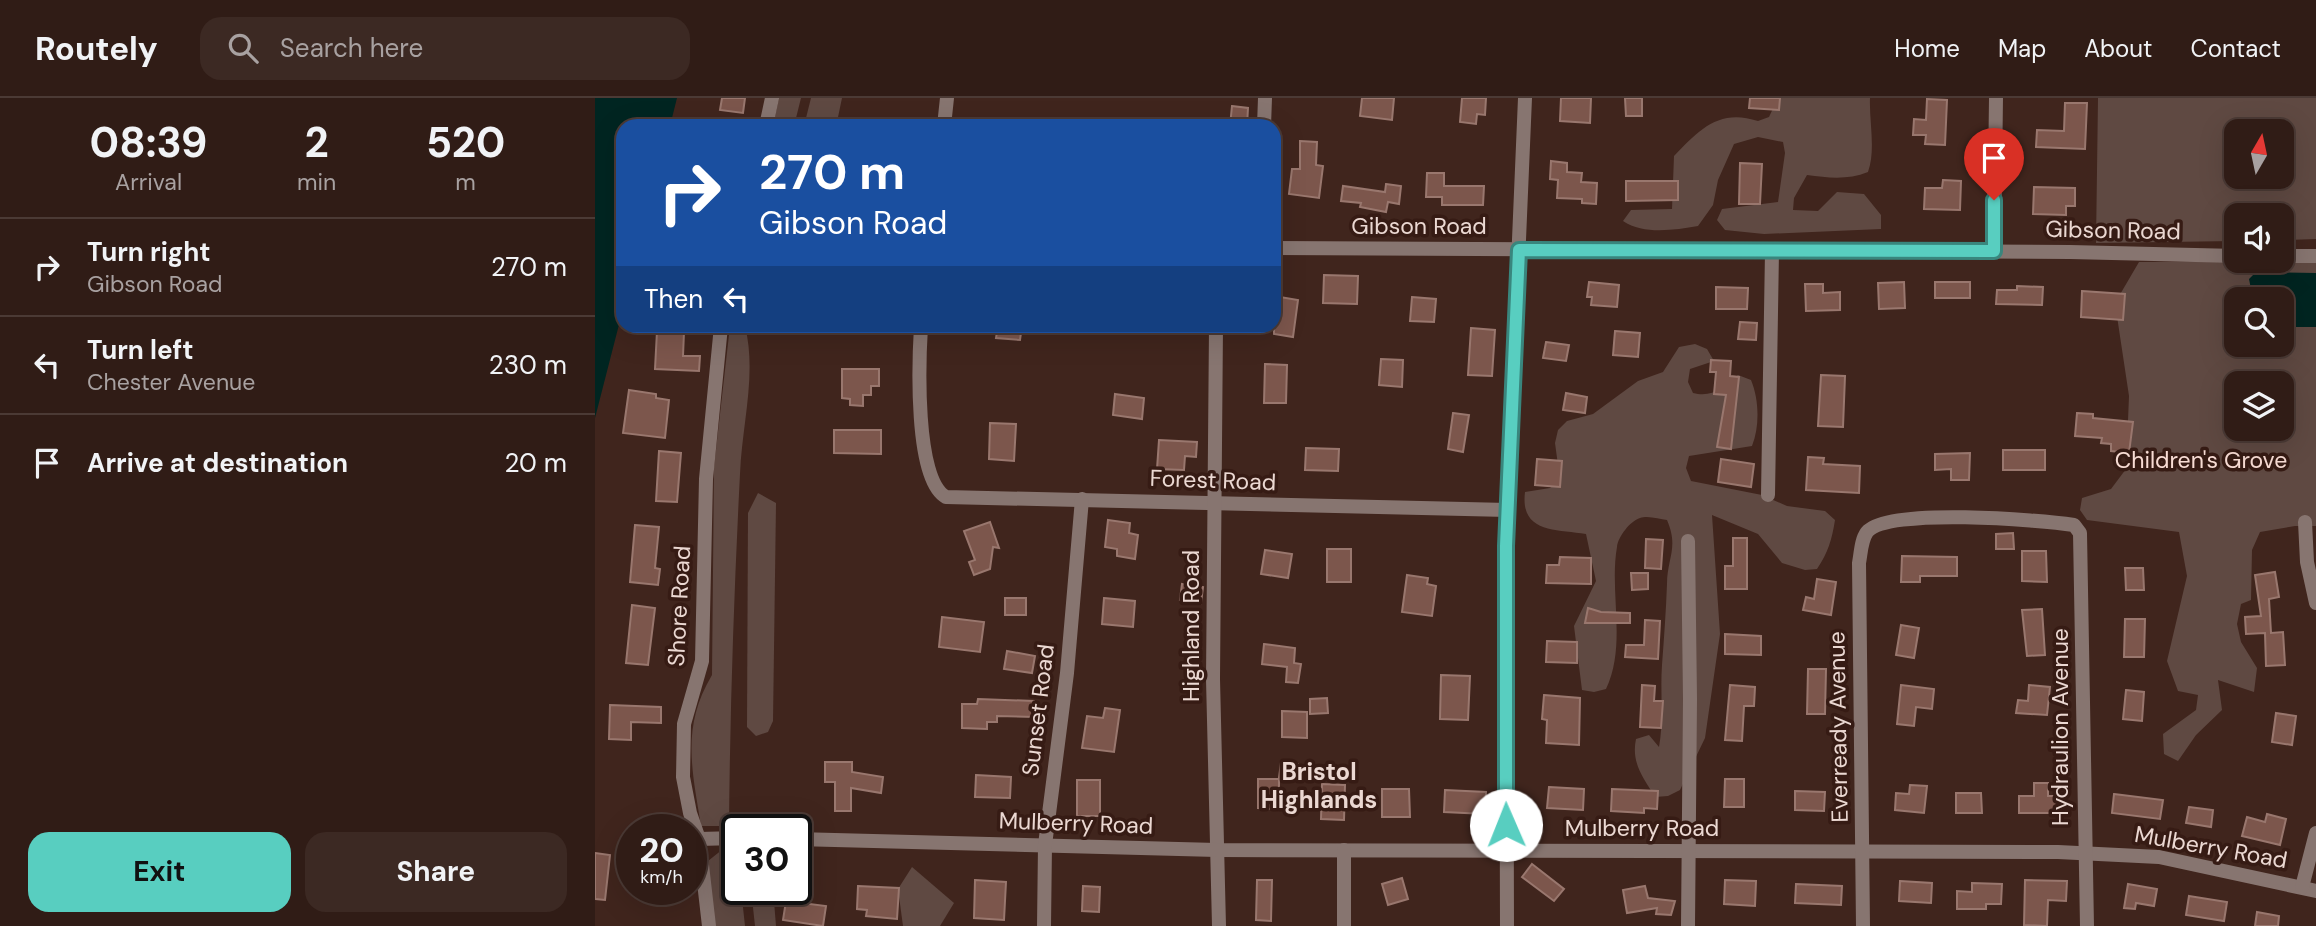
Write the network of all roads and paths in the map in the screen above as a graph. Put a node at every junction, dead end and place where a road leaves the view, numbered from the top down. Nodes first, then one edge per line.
1 (772, 98) edge
2 (947, 98) edge
3 (1265, 98) edge
4 (1525, 98) edge
5 (1996, 98) edge
6 (767, 119) edge
7 (945, 119) edge
8 (1265, 119) edge
9 (1281, 248) edge
10 (1519, 250) junction
11 (1772, 251) junction
12 (1994, 251) junction
13 (2224, 256) edge
14 (2294, 256) edge
15 (2316, 256) edge
16 (720, 333) edge
17 (921, 333) edge
18 (1216, 333) edge
19 (1769, 495) dead end
20 (1082, 499) junction
21 (1214, 503) junction
22 (1508, 510) junction
23 (2305, 522) dead end
24 (1870, 530) joint
25 (1688, 541) dead end
26 (2316, 603) edge
27 (690, 814) edge
28 (2316, 832) edge
29 (812, 839) edge
30 (1045, 845) junction
31 (1217, 850) junction
32 (1344, 850) junction
33 (1507, 850) junction
34 (1863, 850) junction
35 (1688, 851) junction
36 (2084, 853) junction
37 (2309, 889) edge
38 (707, 905) edge
39 (709, 926) edge
40 (1044, 926) edge
41 (1219, 926) edge
42 (1344, 926) edge
43 (1507, 926) edge
44 (1688, 926) edge
45 (1863, 926) edge
46 (2087, 926) edge

1 - 6 street
2 - 7 street
3 - 8 street
4 - 10 street
5 - 12 street
9 - 10 street, Gibson Road
10 - 11 street, Gibson Road
10 - 22 street
11 - 12 street, Gibson Road
11 - 19 street
12 - 13 street, Gibson Road
14 - 15 street
16 - 27 street, Shore Road
17 - 20 street, Forest Road
18 - 21 street, Highland Road
20 - 21 street, Forest Road
20 - 30 street, Sunset Road
21 - 22 street, Forest Road
21 - 31 street, Highland Road
22 - 33 street
23 - 26 street
24 - 34 street, Everready Avenue
24 - 36 street, Hydraulion Avenue
25 - 35 street
28 - 37 street
29 - 30 street, Mulberry Road
30 - 31 street, Mulberry Road
30 - 40 street, Sunset Road
31 - 32 street, Mulberry Road
31 - 41 street, Highland Road
32 - 33 street, Mulberry Road
32 - 42 street
33 - 35 street, Mulberry Road
33 - 43 street
34 - 35 street, Mulberry Road
34 - 36 street, Mulberry Road
34 - 45 street, Everready Avenue
35 - 44 street
36 - 37 street, Mulberry Road
36 - 46 street, Hydraulion Avenue
38 - 39 street, Shore Road

